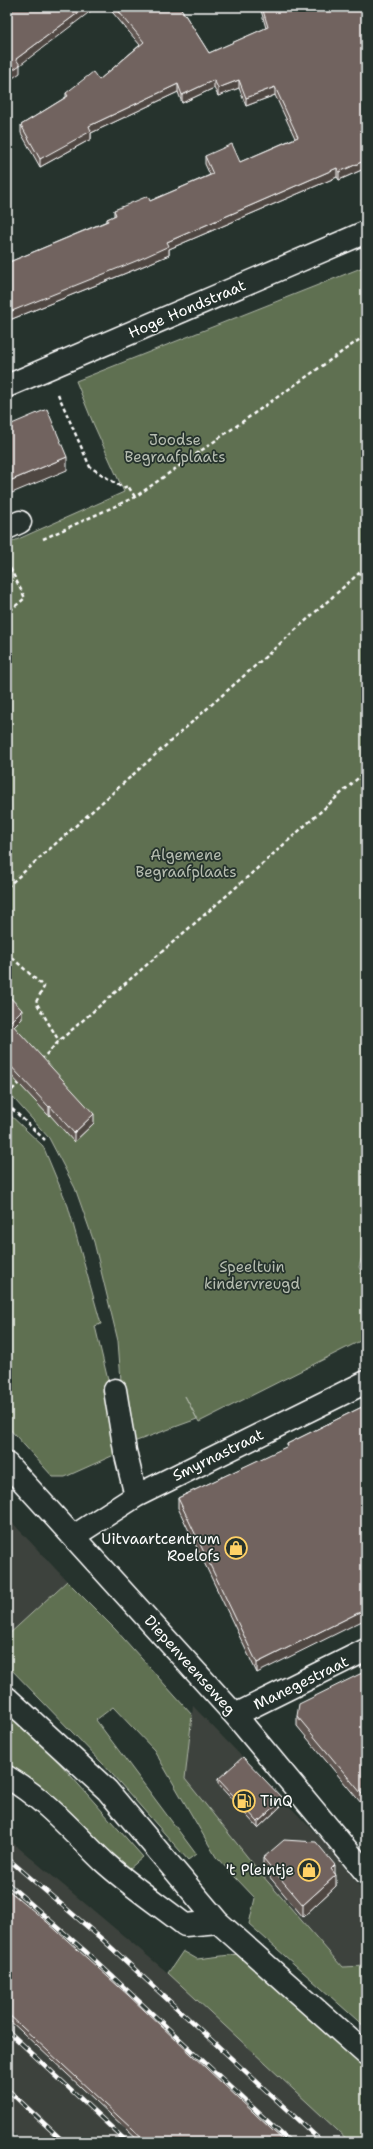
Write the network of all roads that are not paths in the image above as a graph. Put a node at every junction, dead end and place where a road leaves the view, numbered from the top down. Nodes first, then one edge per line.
1 (366, 232) edge
2 (7, 386) edge
3 (366, 1382) edge
4 (115, 1390) dead end
5 (7, 1464) edge
6 (136, 1496) junction
7 (74, 1536) junction
8 (366, 1650) edge
9 (7, 1698) edge
10 (235, 1715) junction
11 (7, 1777) edge
12 (366, 1873) edge
13 (218, 1922) junction
14 (366, 2054) edge

1 - 2 street, Hoge Hondstraat
3 - 6 street, Smyrnastraat
4 - 6 street
5 - 7 street, Diepenveenseweg
6 - 7 street, Smyrnastraat
7 - 10 street, Diepenveenseweg
8 - 10 street, Manegestraat
9 - 13 street
10 - 12 street, Diepenveenseweg
11 - 13 street
13 - 14 street

